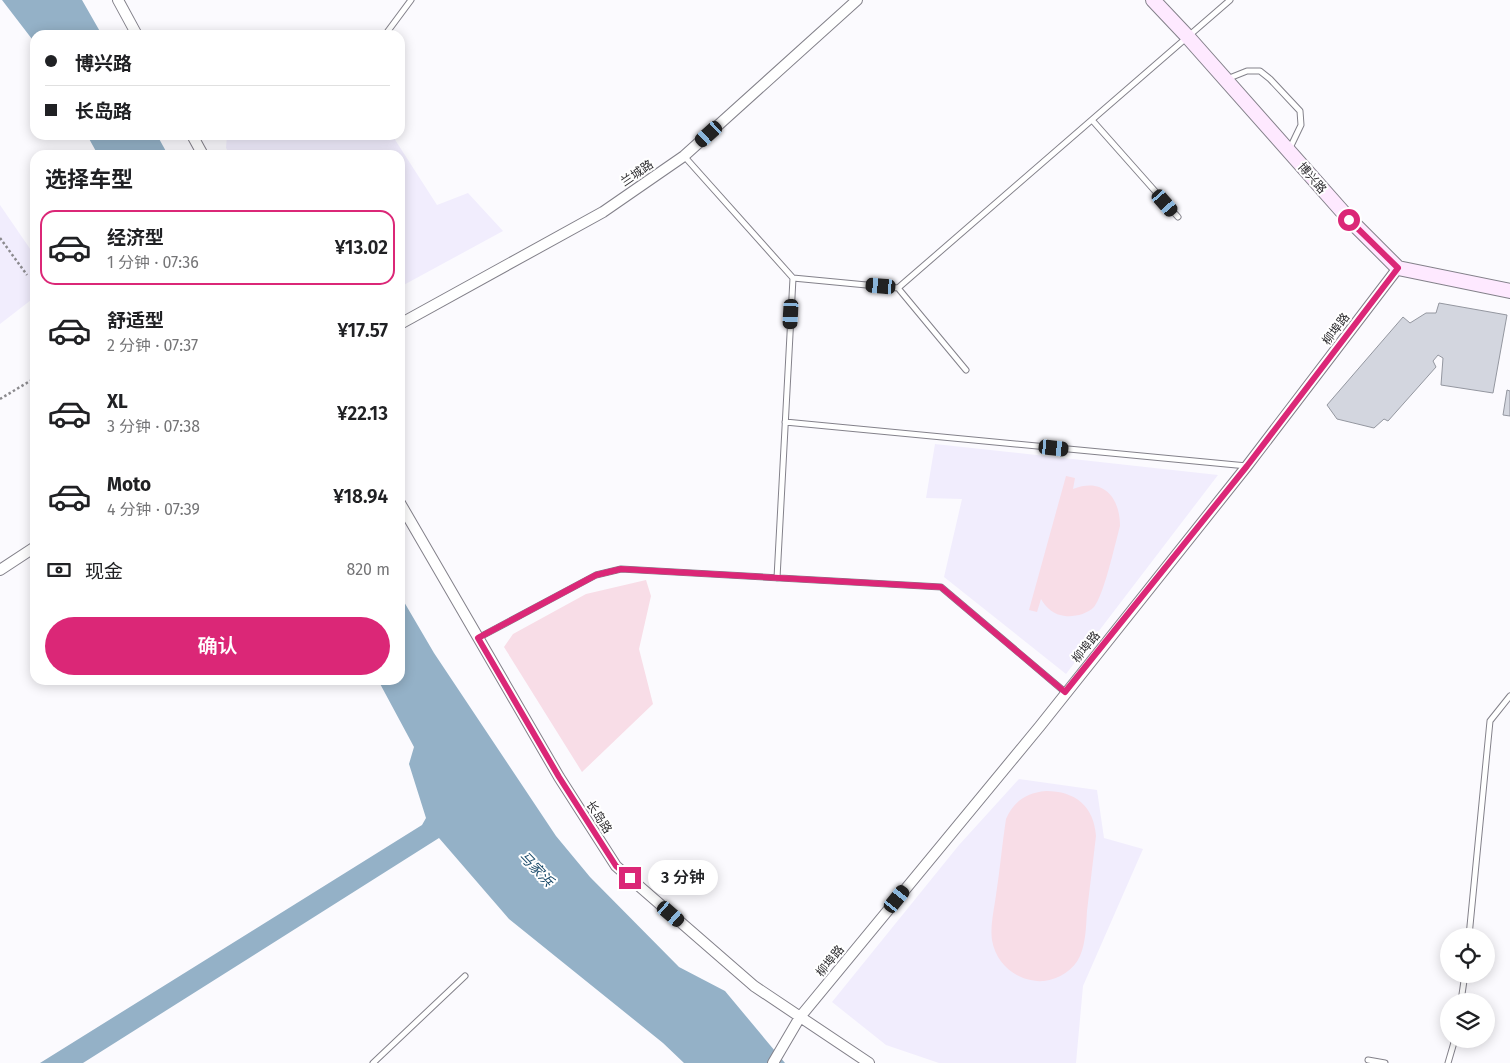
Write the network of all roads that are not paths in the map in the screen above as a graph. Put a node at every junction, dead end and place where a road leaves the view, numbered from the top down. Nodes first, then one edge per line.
1 (118, 0) edge
2 (411, 0) edge
3 (857, 0) edge
4 (1153, 0) edge
5 (1230, 0) edge
6 (134, 30) edge
7 (388, 30) edge
8 (1187, 36) junction
9 (1225, 79) junction
10 (1092, 120) junction
11 (1289, 151) junction
12 (684, 156) junction
13 (1178, 217) dead end
14 (1398, 268) junction
15 (793, 278) junction
16 (898, 288) junction
17 (1510, 291) edge
18 (405, 321) edge
19 (966, 370) dead end
20 (785, 422) junction
21 (1247, 466) junction
22 (405, 513) edge
23 (30, 550) edge
24 (0, 570) edge
25 (777, 578) junction
26 (478, 638) junction
27 (1065, 692) junction
28 (1510, 696) edge
29 (1470, 928) edge
30 (465, 976) dead end
31 (800, 1017) junction
32 (1453, 1048) edge
33 (1368, 1060) dead end
34 (374, 1063) edge
35 (773, 1063) edge
36 (868, 1063) edge
37 (1385, 1063) edge
38 (1448, 1063) edge

1 - 6 street
2 - 7 lane
3 - 12 street, 兰城路
4 - 8 street, 博兴路
5 - 8 lane
8 - 9 street, 博兴路
8 - 10 lane
9 - 11 street, 博兴路
9 - 11 lane
10 - 13 lane
10 - 16 lane
11 - 14 street, 博兴路
12 - 15 lane
12 - 18 street, 兰城路
14 - 17 street
14 - 21 street, 柳埠路
15 - 16 lane
15 - 20 lane
16 - 19 lane
20 - 21 lane
20 - 25 lane
21 - 27 street, 柳埠路
22 - 26 street, 长岛路
23 - 24 street
25 - 26 lane
25 - 27 lane
26 - 31 street, 长岛路
27 - 31 street, 柳埠路
28 - 29 lane
30 - 34 lane
31 - 35 street, 柳埠路
31 - 36 street, 长岛路
32 - 38 lane
33 - 37 lane

